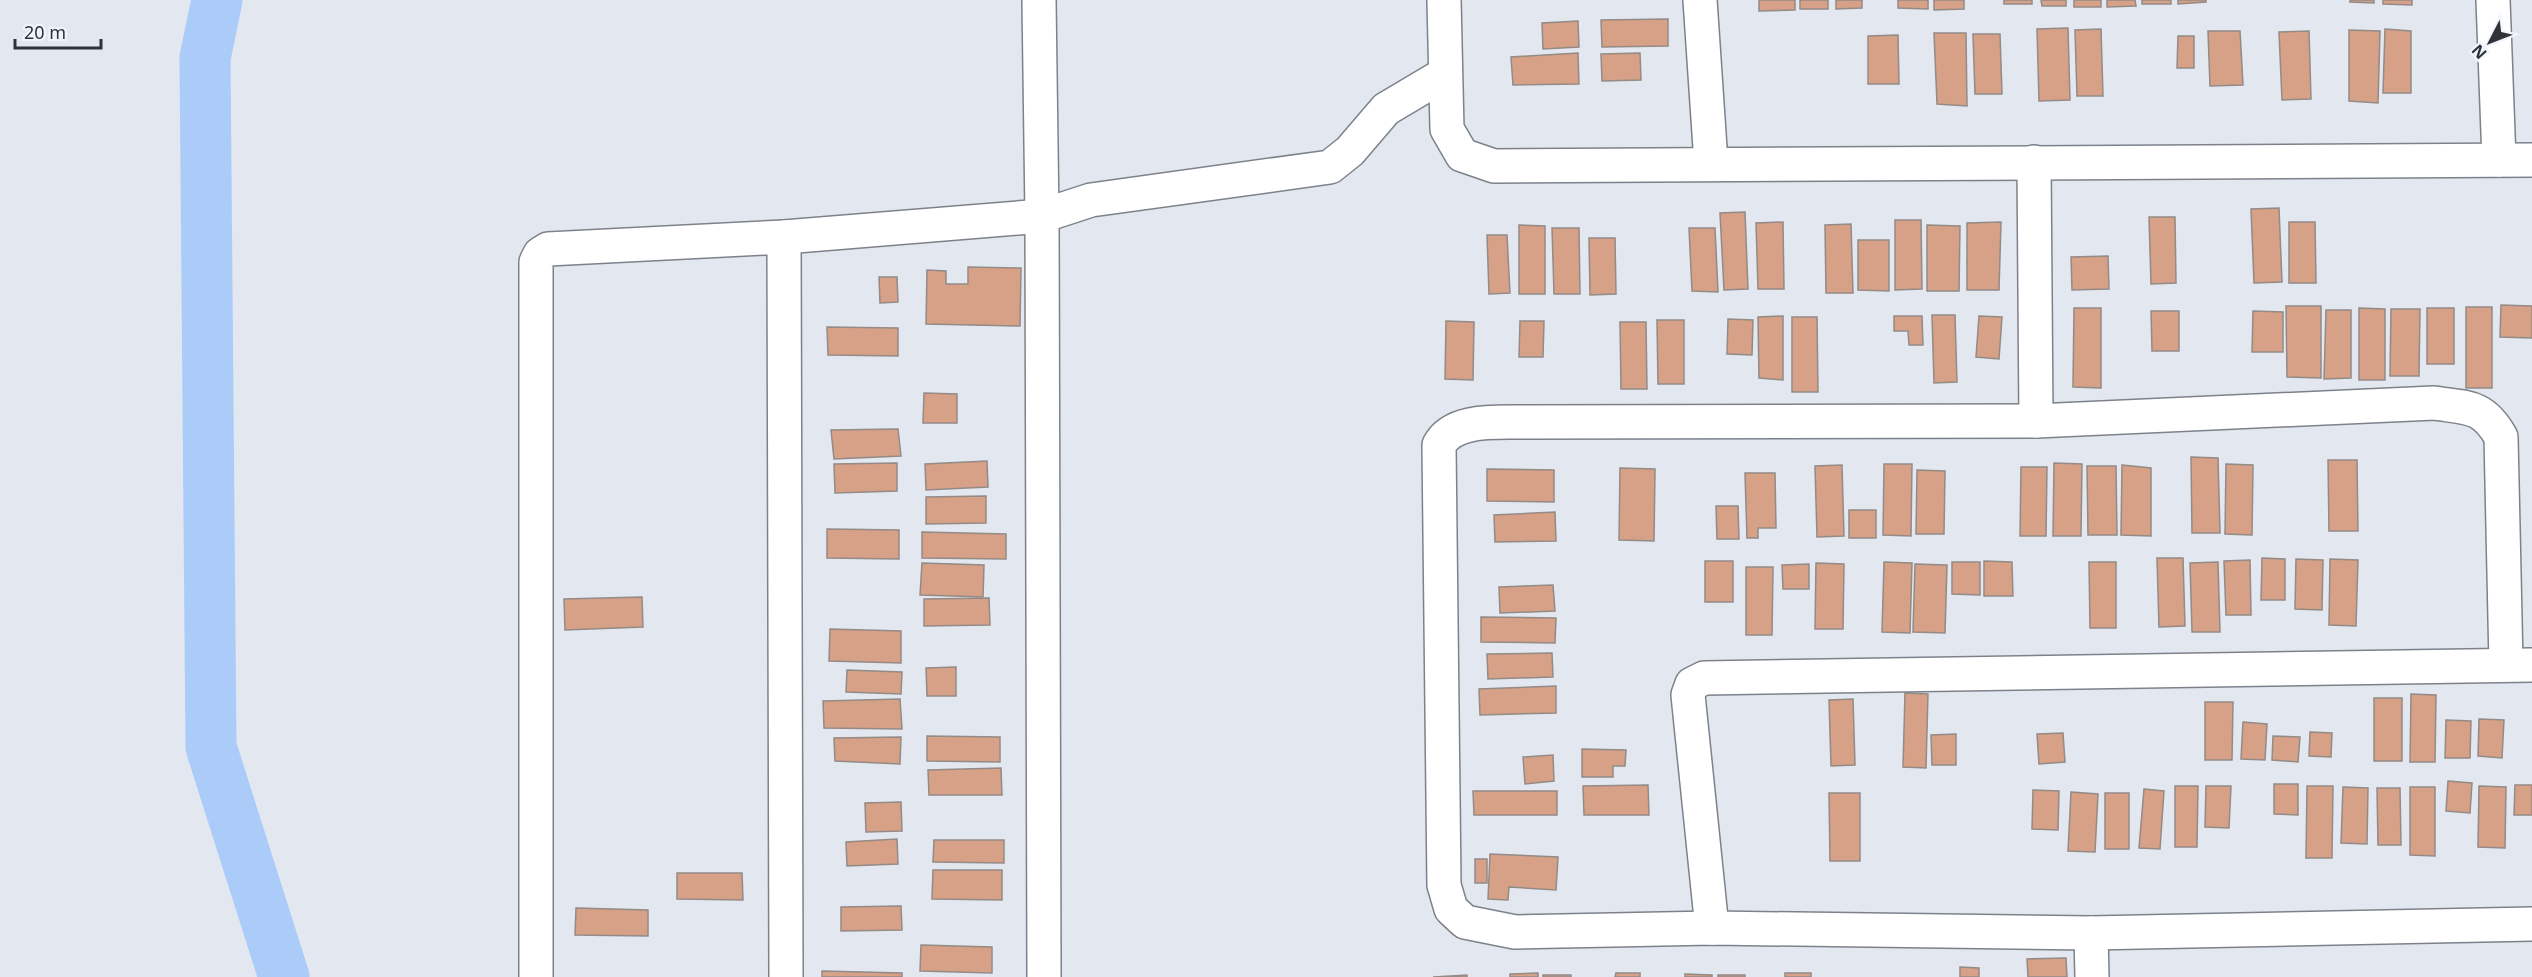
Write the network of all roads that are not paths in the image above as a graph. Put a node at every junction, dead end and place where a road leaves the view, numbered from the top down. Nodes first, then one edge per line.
1 (1040, 0) edge
2 (1444, 0) edge
3 (1700, 0) edge
4 (2493, 0) edge
5 (1445, 74) junction
6 (2499, 160) junction
7 (2532, 160) edge
8 (2034, 162) junction
9 (1711, 163) junction
10 (1042, 216) junction
11 (784, 237) junction
12 (2036, 421) junction
13 (2519, 664) edge
14 (2532, 924) edge
15 (1712, 928) junction
16 (2091, 933) junction
17 (536, 977) edge
18 (786, 977) edge
19 (1044, 977) edge
20 (2092, 977) edge

1 - 10 street
2 - 5 street
3 - 9 street
4 - 6 street
5 - 9 street
5 - 10 street
6 - 7 street
6 - 8 street
8 - 9 street
8 - 12 street
10 - 11 street
10 - 19 street
11 - 17 street
11 - 18 street
12 - 13 street
12 - 15 street
13 - 15 street
14 - 16 street
15 - 16 street
16 - 20 street

